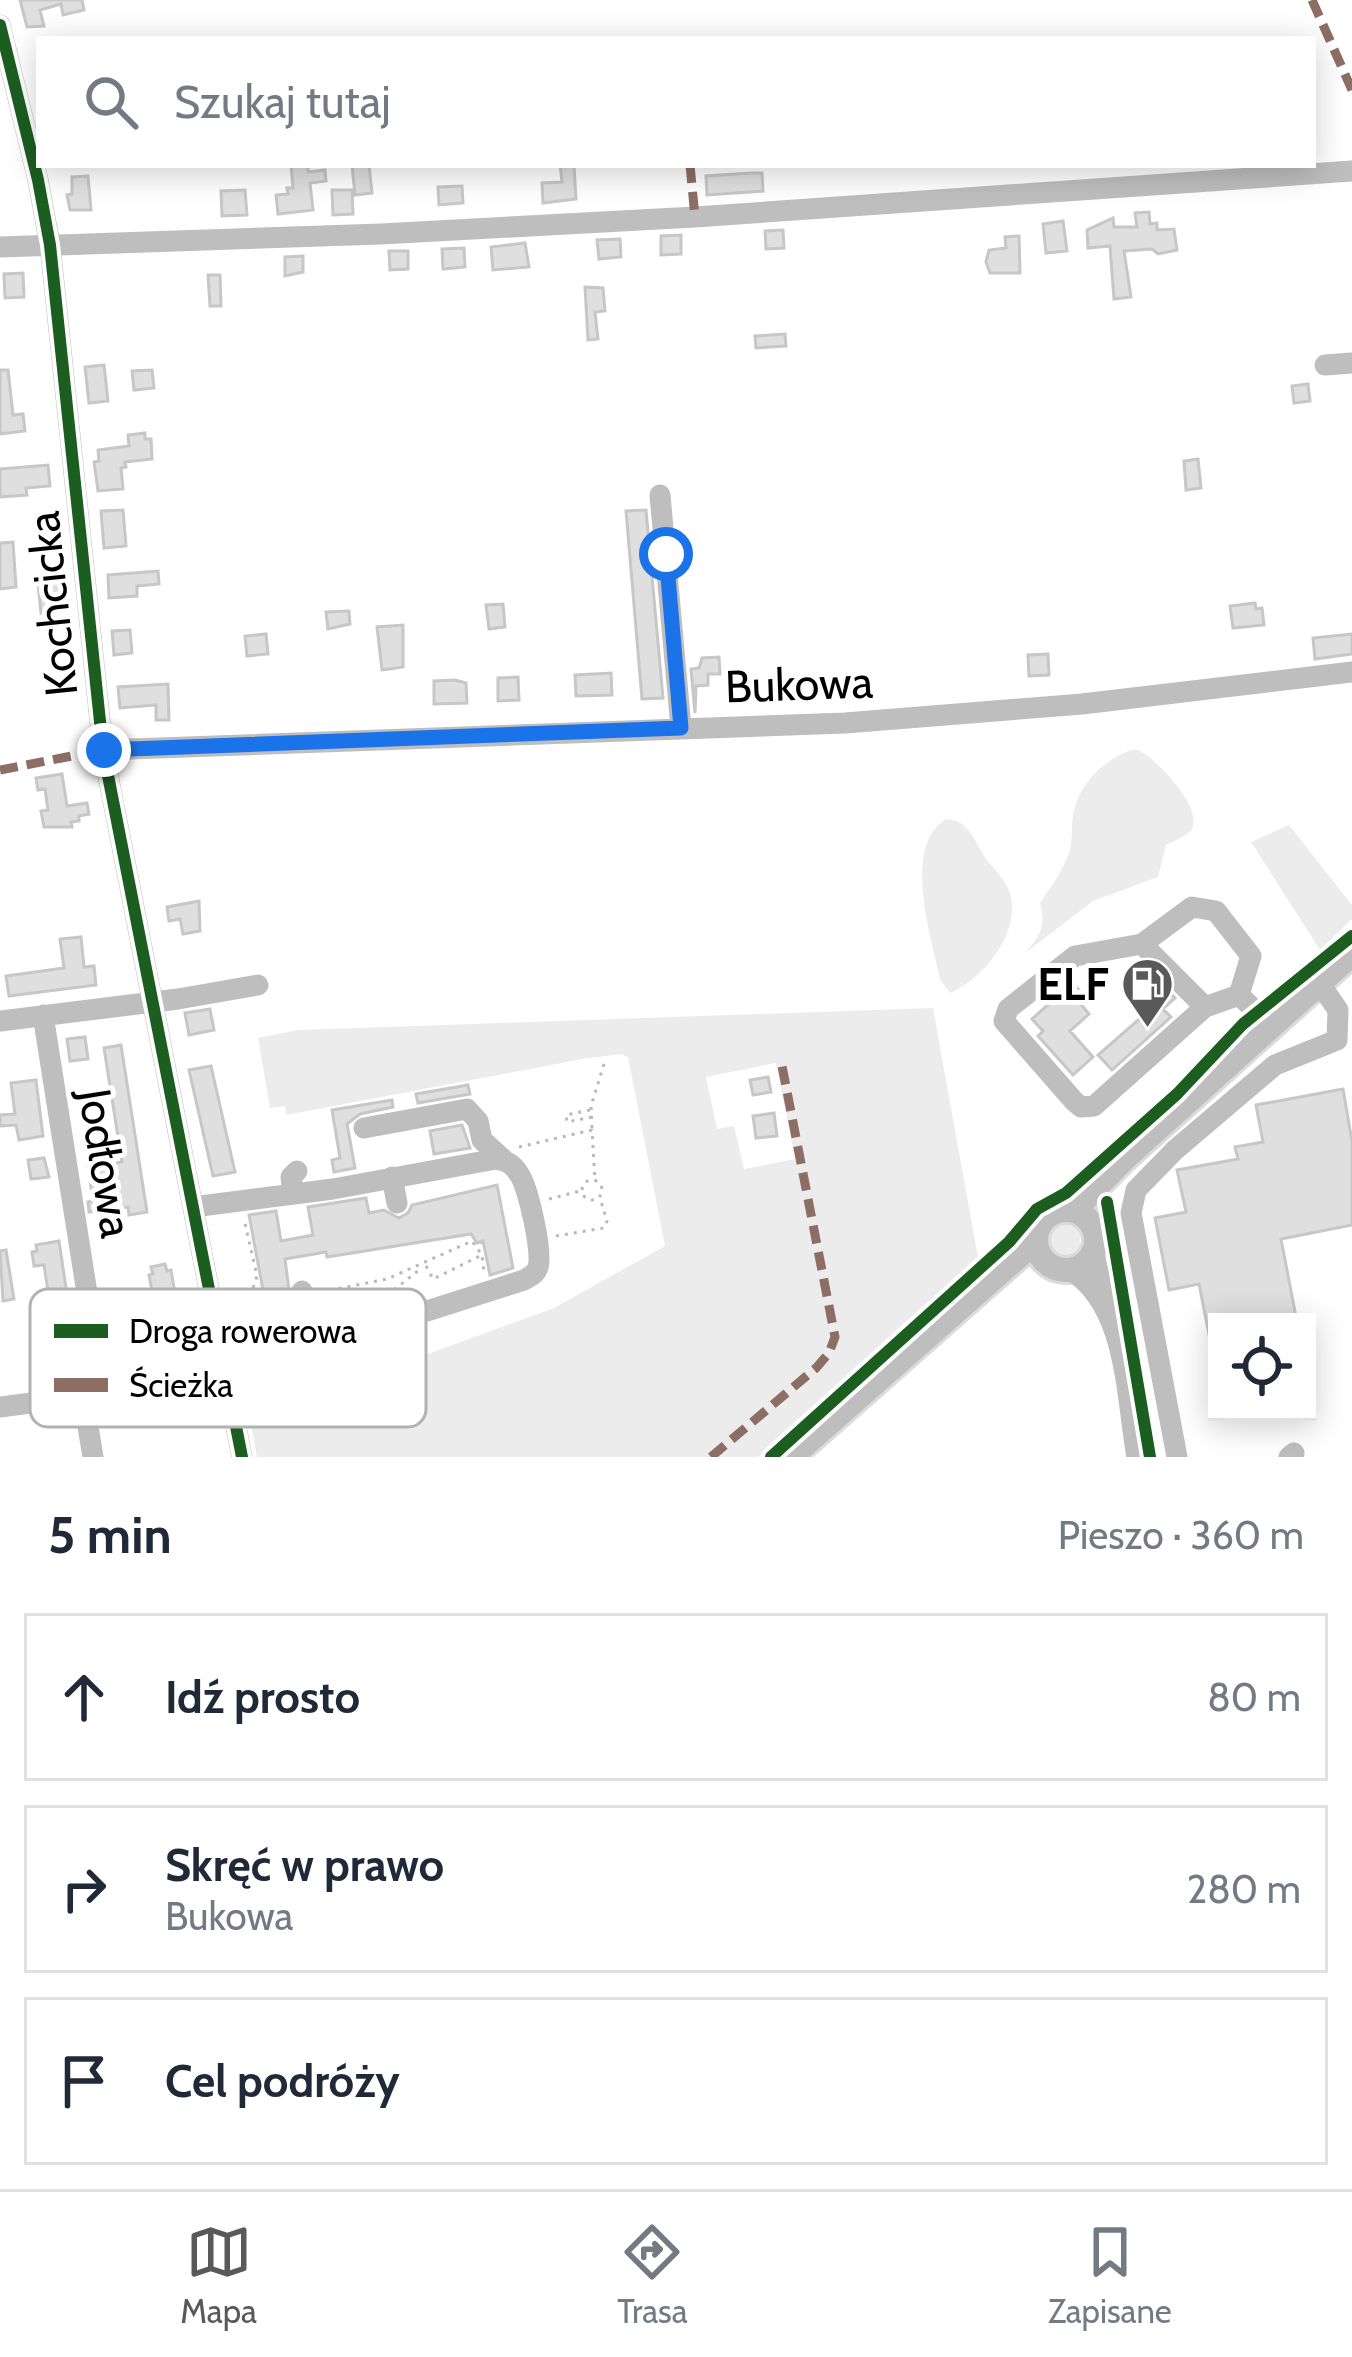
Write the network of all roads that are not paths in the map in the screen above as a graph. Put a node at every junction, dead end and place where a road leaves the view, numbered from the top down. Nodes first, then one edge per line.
1 (0, 25) edge
2 (1352, 171) edge
3 (50, 245) junction
4 (0, 247) edge
5 (1352, 362) edge
6 (1325, 365) dead end
7 (660, 495) dead end
8 (1352, 672) edge
9 (681, 728) junction
10 (104, 750) junction
11 (1142, 944) junction
12 (1352, 954) edge
13 (1320, 984) junction
14 (258, 985) dead end
15 (1240, 995) junction
16 (152, 1001) junction
17 (1205, 1007) junction
18 (43, 1015) junction
19 (0, 1021) edge
20 (1272, 1027) junction
21 (1336, 1040) junction
22 (1352, 1058) edge
23 (364, 1128) dead end
24 (480, 1151) junction
25 (1124, 1159) junction
26 (392, 1177) junction
27 (397, 1203) dead end
28 (193, 1207) junction
29 (1064, 1210) junction
30 (1094, 1242) junction
31 (1041, 1251) junction
32 (1070, 1270) junction
33 (79, 1289) edge
34 (208, 1289) edge
35 (426, 1311) edge
36 (1114, 1331) junction
37 (1158, 1360) junction
38 (1121, 1366) junction
39 (30, 1403) edge
40 (0, 1407) edge
41 (236, 1427) edge
42 (242, 1457) edge
43 (790, 1457) edge
44 (1137, 1457) edge
45 (1177, 1457) edge

1 - 3 street, Kochcicka
2 - 3 street
3 - 4 street
3 - 10 street, Kochcicka
5 - 6 street
7 - 9 street
8 - 9 street, Bukowa
9 - 10 street, Bukowa
10 - 16 street, Kochcicka
11 - 15 street
11 - 17 street
11 - 17 street
12 - 13 main road
13 - 20 main road
13 - 21 street
14 - 16 street
15 - 17 street
15 - 20 street
16 - 18 street
16 - 28 street, Kochcicka
18 - 19 street
18 - 33 street, Jodłowa
20 - 25 main road
21 - 22 street
21 - 37 street
23 - 24 street
24 - 26 street
24 - 35 street
25 - 29 main road
25 - 30 main road
26 - 27 street
26 - 28 street
28 - 34 street, Kochcicka
29 - 30 main road
29 - 31 main road
30 - 32 main road
30 - 36 street
31 - 32 main road
31 - 43 main road
32 - 36 street
36 - 38 street
37 - 38 street
37 - 45 street
38 - 44 street
39 - 40 street
41 - 42 street, Kochcicka

